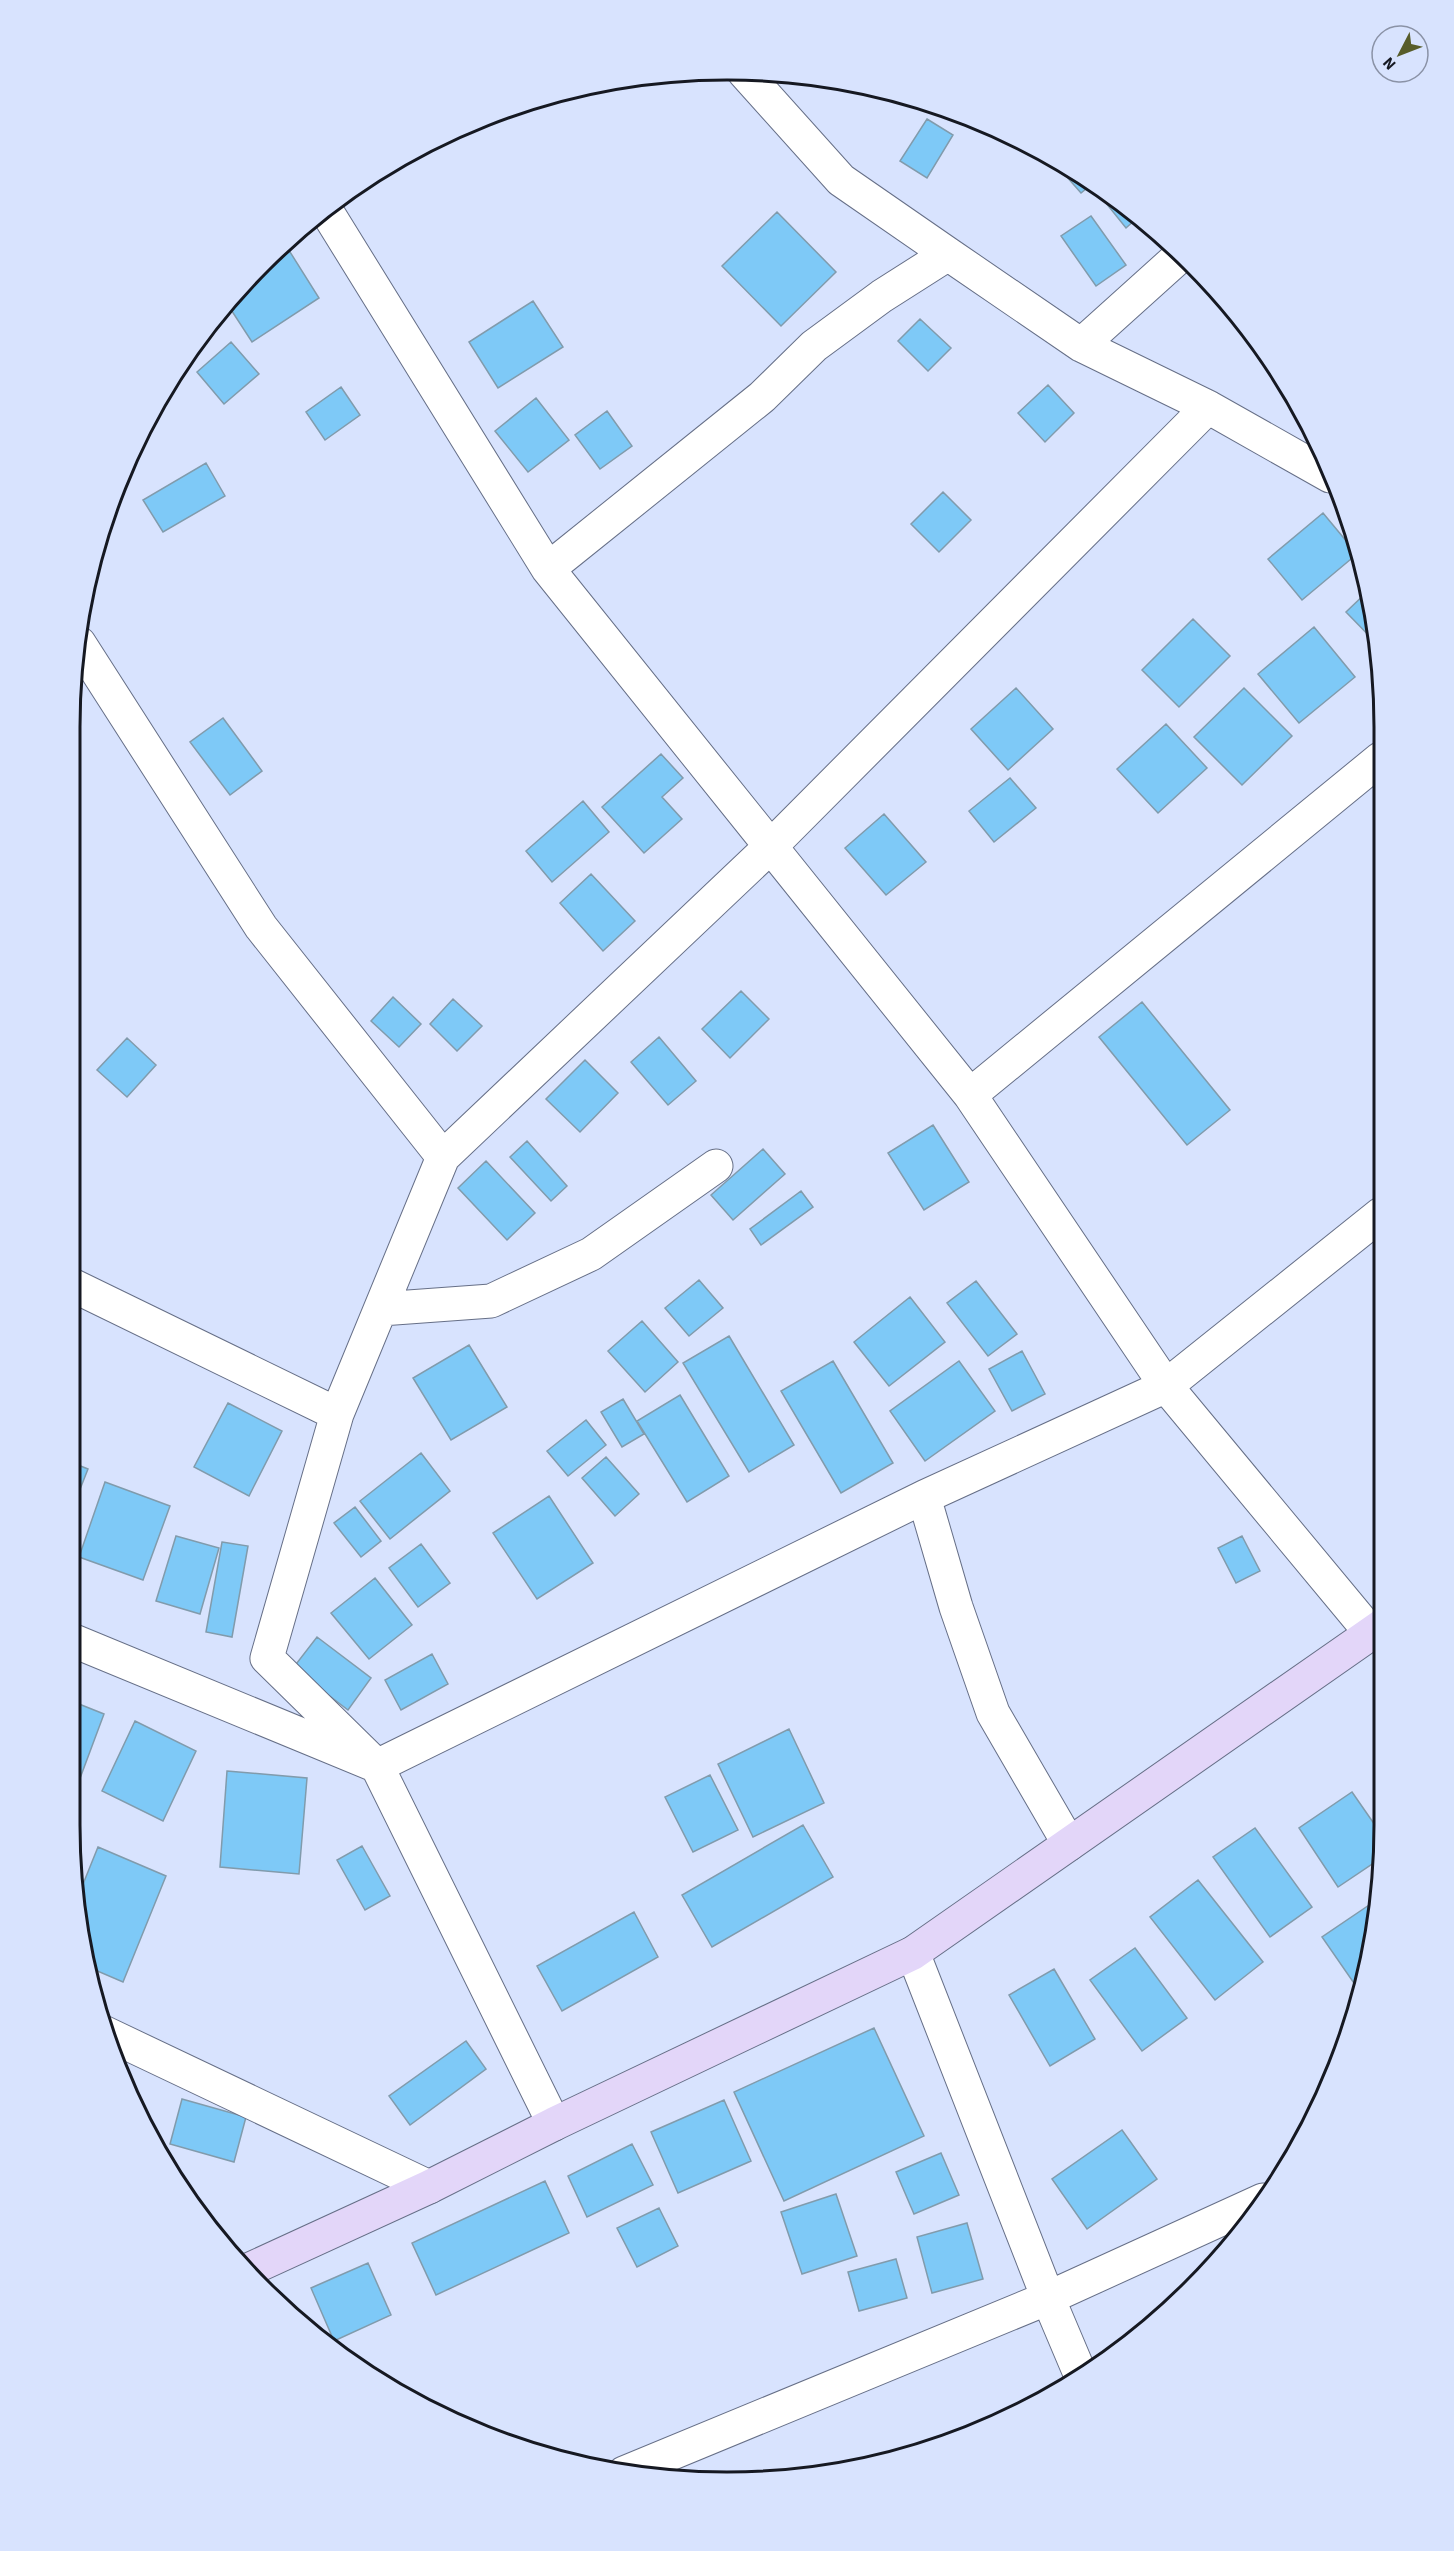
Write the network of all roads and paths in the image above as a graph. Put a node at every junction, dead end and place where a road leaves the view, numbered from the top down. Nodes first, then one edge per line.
1 (752, 81) edge
2 (329, 216) edge
3 (948, 254) junction
4 (1175, 260) edge
5 (1081, 345) junction
6 (1208, 407) junction
7 (1322, 471) edge
8 (548, 569) junction
9 (84, 651) edge
10 (1374, 764) edge
11 (770, 847) junction
12 (970, 1095) junction
13 (443, 1157) junction
14 (716, 1166) dead end
15 (1374, 1220) edge
16 (80, 1289) edge
17 (381, 1309) junction
18 (1166, 1386) junction
19 (337, 1414) junction
20 (924, 1497) junction
21 (1374, 1626) edge
22 (1374, 1631) edge
23 (80, 1643) edge
24 (377, 1766) junction
25 (1069, 1844) junction
26 (913, 1953) junction
27 (116, 2038) edge
28 (554, 2124) junction
29 (429, 2187) junction
30 (1249, 2206) edge
31 (255, 2267) edge
32 (1048, 2298) junction
33 (1078, 2368) edge
34 (641, 2466) edge

1 - 3 street
2 - 8 street
3 - 5 street
3 - 8 street
4 - 5 street
5 - 6 street
6 - 7 street
6 - 11 street
8 - 11 street
9 - 13 street
10 - 12 street
11 - 12 street
11 - 13 street
12 - 18 street
13 - 17 street
14 - 17 street
15 - 18 street
16 - 19 street
17 - 19 street
18 - 20 street
18 - 21 street
19 - 24 street
20 - 24 street
20 - 25 street
22 - 25 main road
23 - 24 street
24 - 28 street
25 - 26 main road
26 - 28 main road
26 - 32 street
27 - 29 street
28 - 29 main road
29 - 31 main road
30 - 32 street
32 - 33 street
32 - 34 street

